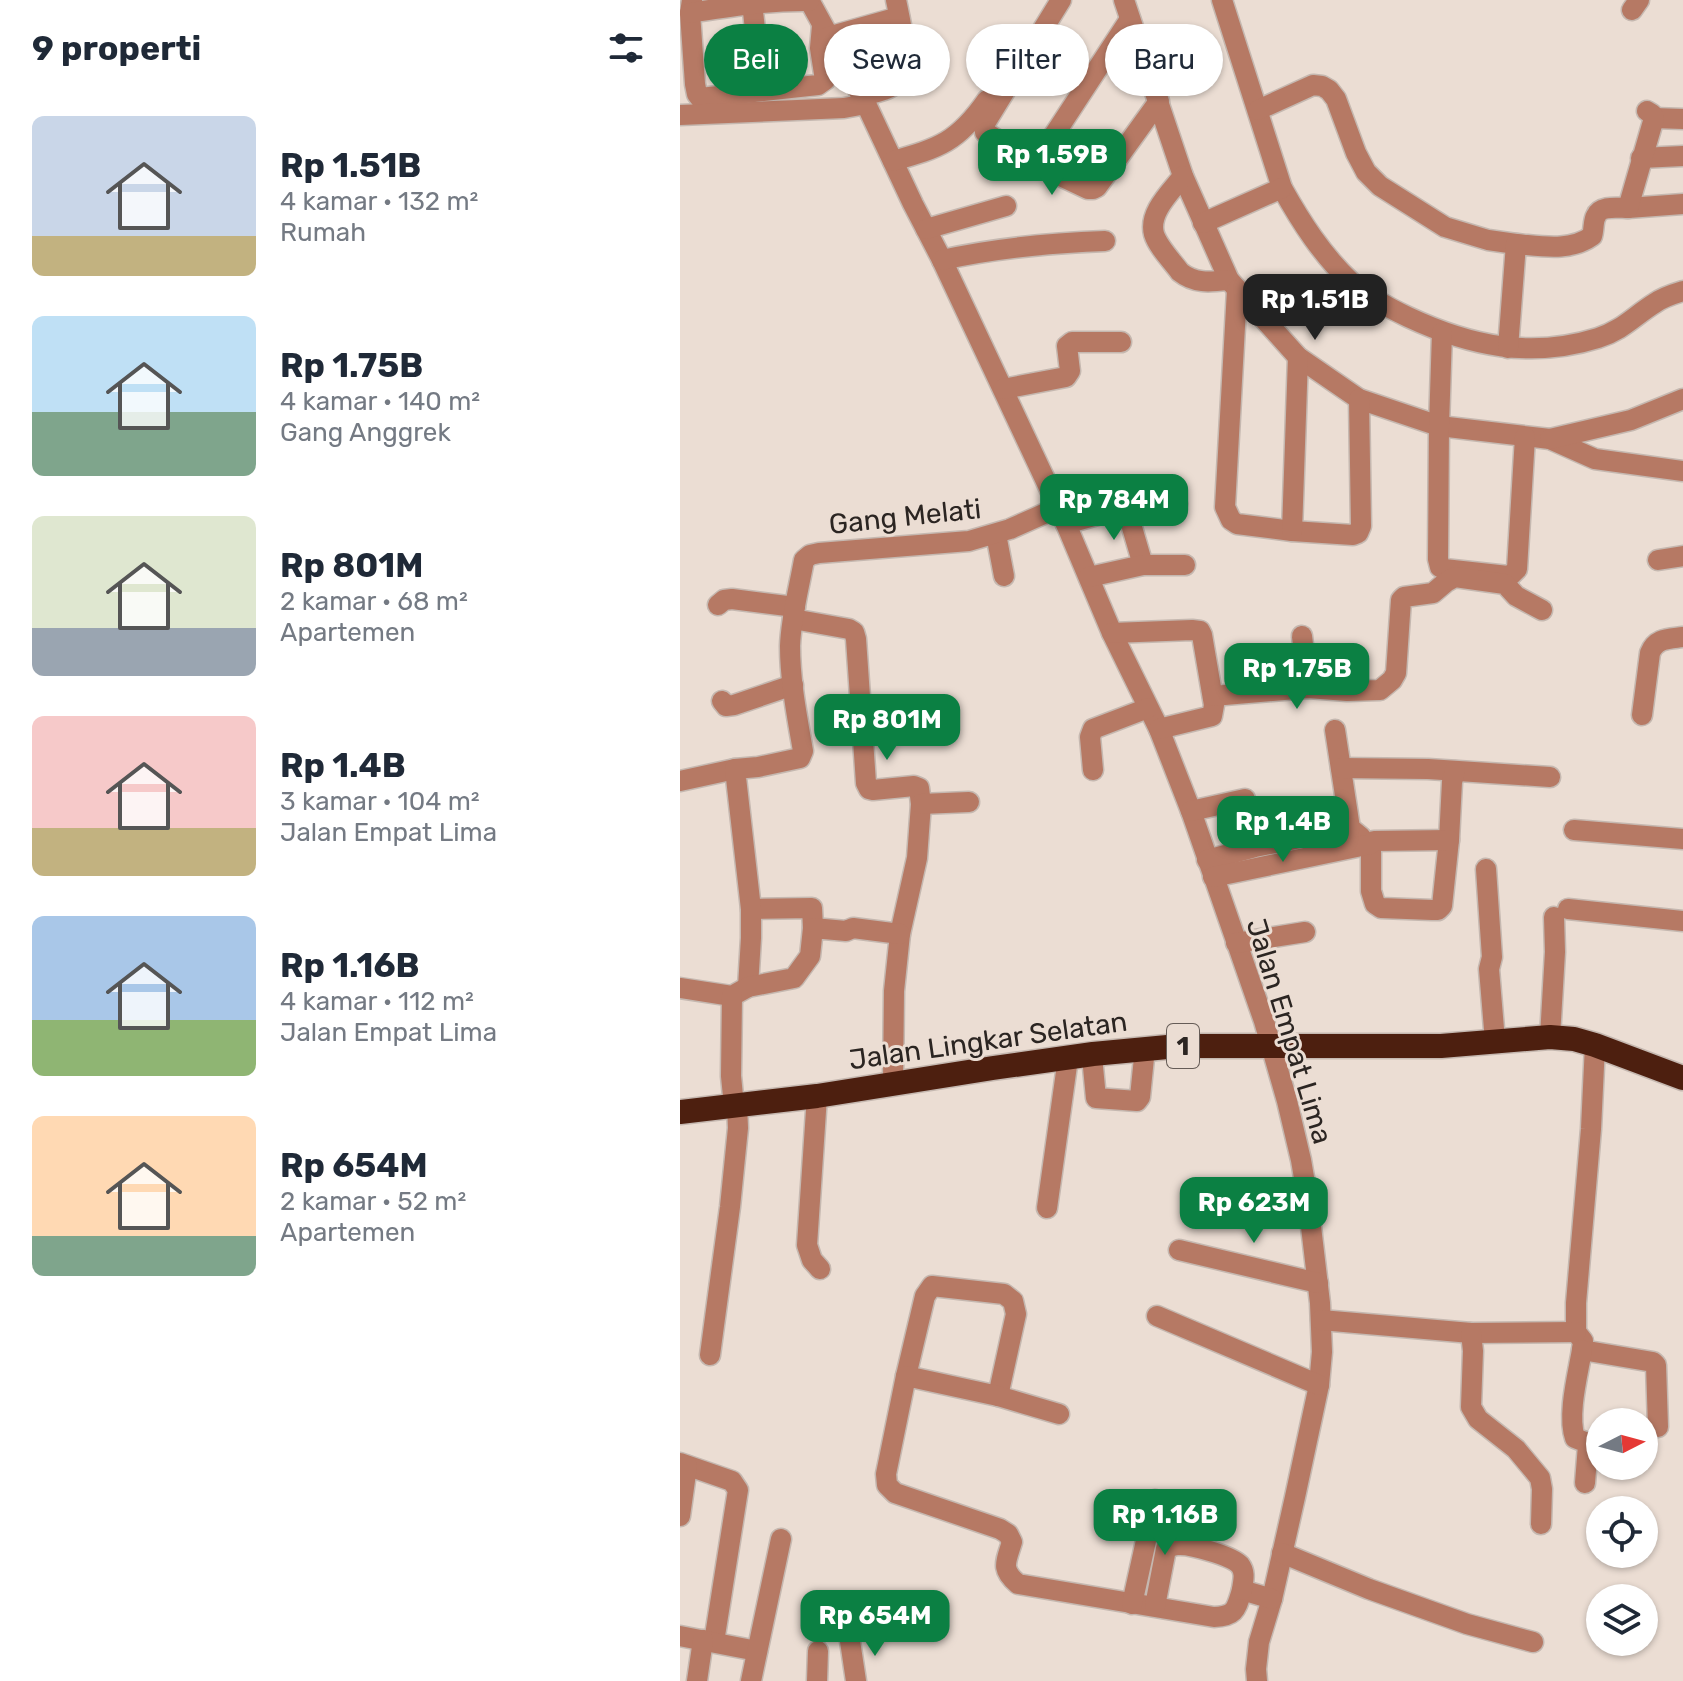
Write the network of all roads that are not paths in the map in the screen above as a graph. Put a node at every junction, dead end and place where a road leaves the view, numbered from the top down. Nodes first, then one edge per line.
1 (1048, 0) edge
2 (1061, 0) edge
3 (1222, 0) edge
4 (809, 1) edge
5 (752, 3) junction
6 (691, 6) edge
7 (898, 8) edge
8 (1127, 10) edge
9 (754, 24) edge
10 (847, 24) edge
11 (824, 29) edge
12 (824, 34) edge
13 (824, 74) edge
14 (716, 96) edge
15 (862, 96) edge
16 (864, 100) junction
17 (1159, 101) junction
18 (1258, 110) junction
19 (680, 115) edge
20 (1683, 119) edge
21 (1683, 156) edge
22 (1641, 158) junction
23 (893, 161) junction
24 (1035, 164) junction
25 (1183, 176) junction
26 (1282, 188) junction
27 (1683, 204) edge
28 (1006, 206) dead end
29 (1628, 208) junction
30 (1203, 223) junction
31 (926, 229) junction
32 (1105, 241) dead end
33 (1516, 244) junction
34 (942, 260) junction
35 (1233, 285) junction
36 (1683, 291) edge
37 (1442, 333) junction
38 (1121, 342) dead end
39 (1508, 348) junction
40 (1298, 357) junction
41 (1003, 389) junction
42 (1359, 399) junction
43 (1683, 399) edge
44 (1439, 426) junction
45 (1593, 430) junction
46 (1525, 437) junction
47 (1550, 439) junction
48 (1595, 459) junction
49 (1683, 471) edge
50 (1177, 504) dead end
51 (1126, 507) junction
52 (1062, 516) junction
53 (1292, 531) junction
54 (996, 534) junction
55 (1683, 556) edge
56 (1658, 560) dead end
57 (1143, 565) junction
58 (1185, 565) dead end
59 (1004, 576) dead end
60 (1089, 577) junction
61 (718, 605) dead end
62 (1542, 610) dead end
63 (794, 613) junction
64 (1112, 633) junction
65 (1302, 636) dead end
66 (1683, 637) edge
67 (793, 685) junction
68 (1308, 688) junction
69 (1213, 696) junction
70 (722, 701) dead end
71 (1148, 708) junction
72 (1642, 715) dead end
73 (1159, 729) junction
74 (1335, 730) dead end
75 (1341, 768) junction
76 (735, 769) junction
77 (1093, 770) dead end
78 (1455, 771) junction
79 (1550, 777) dead end
80 (680, 781) edge
81 (1245, 799) dead end
82 (969, 802) dead end
83 (921, 804) junction
84 (1191, 811) junction
85 (1350, 828) junction
86 (1574, 830) dead end
87 (1683, 839) edge
88 (1449, 840) junction
89 (1371, 844) junction
90 (1210, 868) junction
91 (1486, 869) dead end
92 (751, 909) junction
93 (1683, 921) edge
94 (813, 928) junction
95 (1305, 932) dead end
96 (900, 934) junction
97 (1236, 943) junction
98 (680, 988) edge
99 (740, 991) junction
100 (1550, 1037) junction
101 (1503, 1040) junction
102 (1595, 1045) junction
103 (1271, 1046) junction
104 (1145, 1048) junction
105 (1093, 1054) junction
106 (1068, 1058) junction
107 (1683, 1078) edge
108 (893, 1083) junction
109 (817, 1096) junction
110 (737, 1105) junction
111 (680, 1112) edge
112 (1308, 1201) junction
113 (1047, 1208) dead end
114 (1236, 1210) dead end
115 (1179, 1250) dead end
116 (820, 1269) dead end
117 (1318, 1283) junction
118 (1157, 1316) dead end
119 (1321, 1320) junction
120 (1471, 1333) junction
121 (1579, 1341) junction
122 (710, 1355) dead end
123 (906, 1376) junction
124 (1319, 1385) junction
125 (998, 1396) junction
126 (1657, 1408) edge
127 (1059, 1414) dead end
128 (684, 1464) edge
129 (1585, 1483) dead end
130 (1155, 1500) dead end
131 (680, 1516) edge
132 (1541, 1524) dead end
133 (781, 1539) dead end
134 (1282, 1553) junction
135 (1242, 1590) junction
136 (1272, 1599) junction
137 (1132, 1604) junction
138 (1155, 1606) junction
139 (680, 1636) edge
140 (850, 1641) dead end
141 (1533, 1642) dead end
142 (706, 1645) junction
143 (680, 1648) edge
144 (818, 1651) dead end
145 (754, 1664) edge
146 (697, 1681) edge
147 (817, 1681) edge
148 (856, 1681) edge
149 (1257, 1681) edge

1 - 23 street
2 - 24 street
3 - 18 street
4 - 5 street
4 - 11 street, Jalan Empat Lima
5 - 6 street
5 - 9 street
6 - 14 street
7 - 10 street
7 - 16 street
8 - 17 street
8 - 24 street
12 - 13 street
15 - 16 street, Jalan Empat Lima
16 - 19 street
16 - 23 street, Jalan Empat Lima
17 - 24 street
17 - 25 street
18 - 26 street
18 - 33 street
20 - 22 street
21 - 22 street
22 - 29 street
23 - 31 street, Jalan Empat Lima
25 - 30 street
25 - 35 street
26 - 30 street
26 - 37 street
27 - 29 street
28 - 31 street
29 - 33 street
30 - 35 street
31 - 34 street, Jalan Empat Lima
32 - 34 street
33 - 39 street
34 - 41 street, Jalan Empat Lima
35 - 40 street
35 - 53 street
36 - 39 street
37 - 39 street
37 - 44 street
38 - 41 street
40 - 42 street
40 - 53 street
41 - 52 street, Jalan Empat Lima
42 - 44 street
42 - 53 street
43 - 45 street
44 - 46 street
44 - 46 street
45 - 47 street
45 - 48 street
46 - 47 street
47 - 48 street
48 - 49 street
50 - 51 street, Gang Melati
51 - 52 street, Gang Melati
51 - 57 street
52 - 54 street, Gang Melati
52 - 60 street, Jalan Empat Lima
54 - 59 street
54 - 63 street, Gang Melati
55 - 56 street
57 - 58 street
57 - 60 street
60 - 64 street, Jalan Empat Lima
61 - 63 street
62 - 68 street
63 - 67 street
63 - 83 street
64 - 69 street
64 - 71 street, Jalan Empat Lima
65 - 68 street
66 - 72 street
67 - 70 street
67 - 76 street
68 - 69 street
69 - 73 street
71 - 73 street, Jalan Empat Lima
71 - 77 street
73 - 84 street, Jalan Empat Lima
74 - 75 street
75 - 78 street
75 - 85 street
76 - 80 street
76 - 92 street
78 - 79 street
78 - 88 street
81 - 84 street
82 - 83 street
83 - 96 street
84 - 90 street, Jalan Empat Lima
85 - 89 street
85 - 90 street
86 - 87 street
88 - 89 street
88 - 89 street
89 - 90 street
90 - 97 street, Jalan Empat Lima
91 - 101 street
92 - 94 street
92 - 99 street
93 - 100 street
94 - 96 street
94 - 99 street
95 - 97 street
96 - 108 street
97 - 103 street, Jalan Empat Lima
98 - 99 street
99 - 110 street
100 - 101 highway, Jalan Lingkar Selatan / 1
100 - 102 highway, Jalan Lingkar Selatan / 1
101 - 103 highway, Jalan Lingkar Selatan / 1
102 - 107 highway, Jalan Lingkar Selatan / 1
102 - 121 street
103 - 104 highway, Jalan Lingkar Selatan / 1
103 - 112 street, Jalan Empat Lima
104 - 105 highway, Jalan Lingkar Selatan / 1
104 - 105 street
105 - 106 highway, Jalan Lingkar Selatan / 1
106 - 108 highway, Jalan Lingkar Selatan / 1
106 - 113 street
108 - 109 highway, Jalan Lingkar Selatan / 1
109 - 110 highway, Jalan Lingkar Selatan / 1
109 - 116 street
110 - 111 highway, Jalan Lingkar Selatan / 1
110 - 122 street
112 - 114 street
112 - 117 street, Jalan Empat Lima
115 - 117 street
117 - 119 street, Jalan Empat Lima
118 - 124 street
119 - 120 street
119 - 124 street, Jalan Empat Lima
120 - 121 street
120 - 132 street
121 - 126 street
121 - 129 street
123 - 125 street
123 - 125 street
123 - 137 street
124 - 134 street, Jalan Empat Lima
125 - 127 street
128 - 131 street
128 - 142 street
130 - 137 street
133 - 145 street
134 - 136 street, Jalan Empat Lima
134 - 141 street
135 - 136 street
135 - 138 street
135 - 138 street
136 - 149 street, Jalan Empat Lima
137 - 138 street
139 - 142 street
140 - 148 street
142 - 143 street
142 - 145 street
142 - 146 street
144 - 147 street

